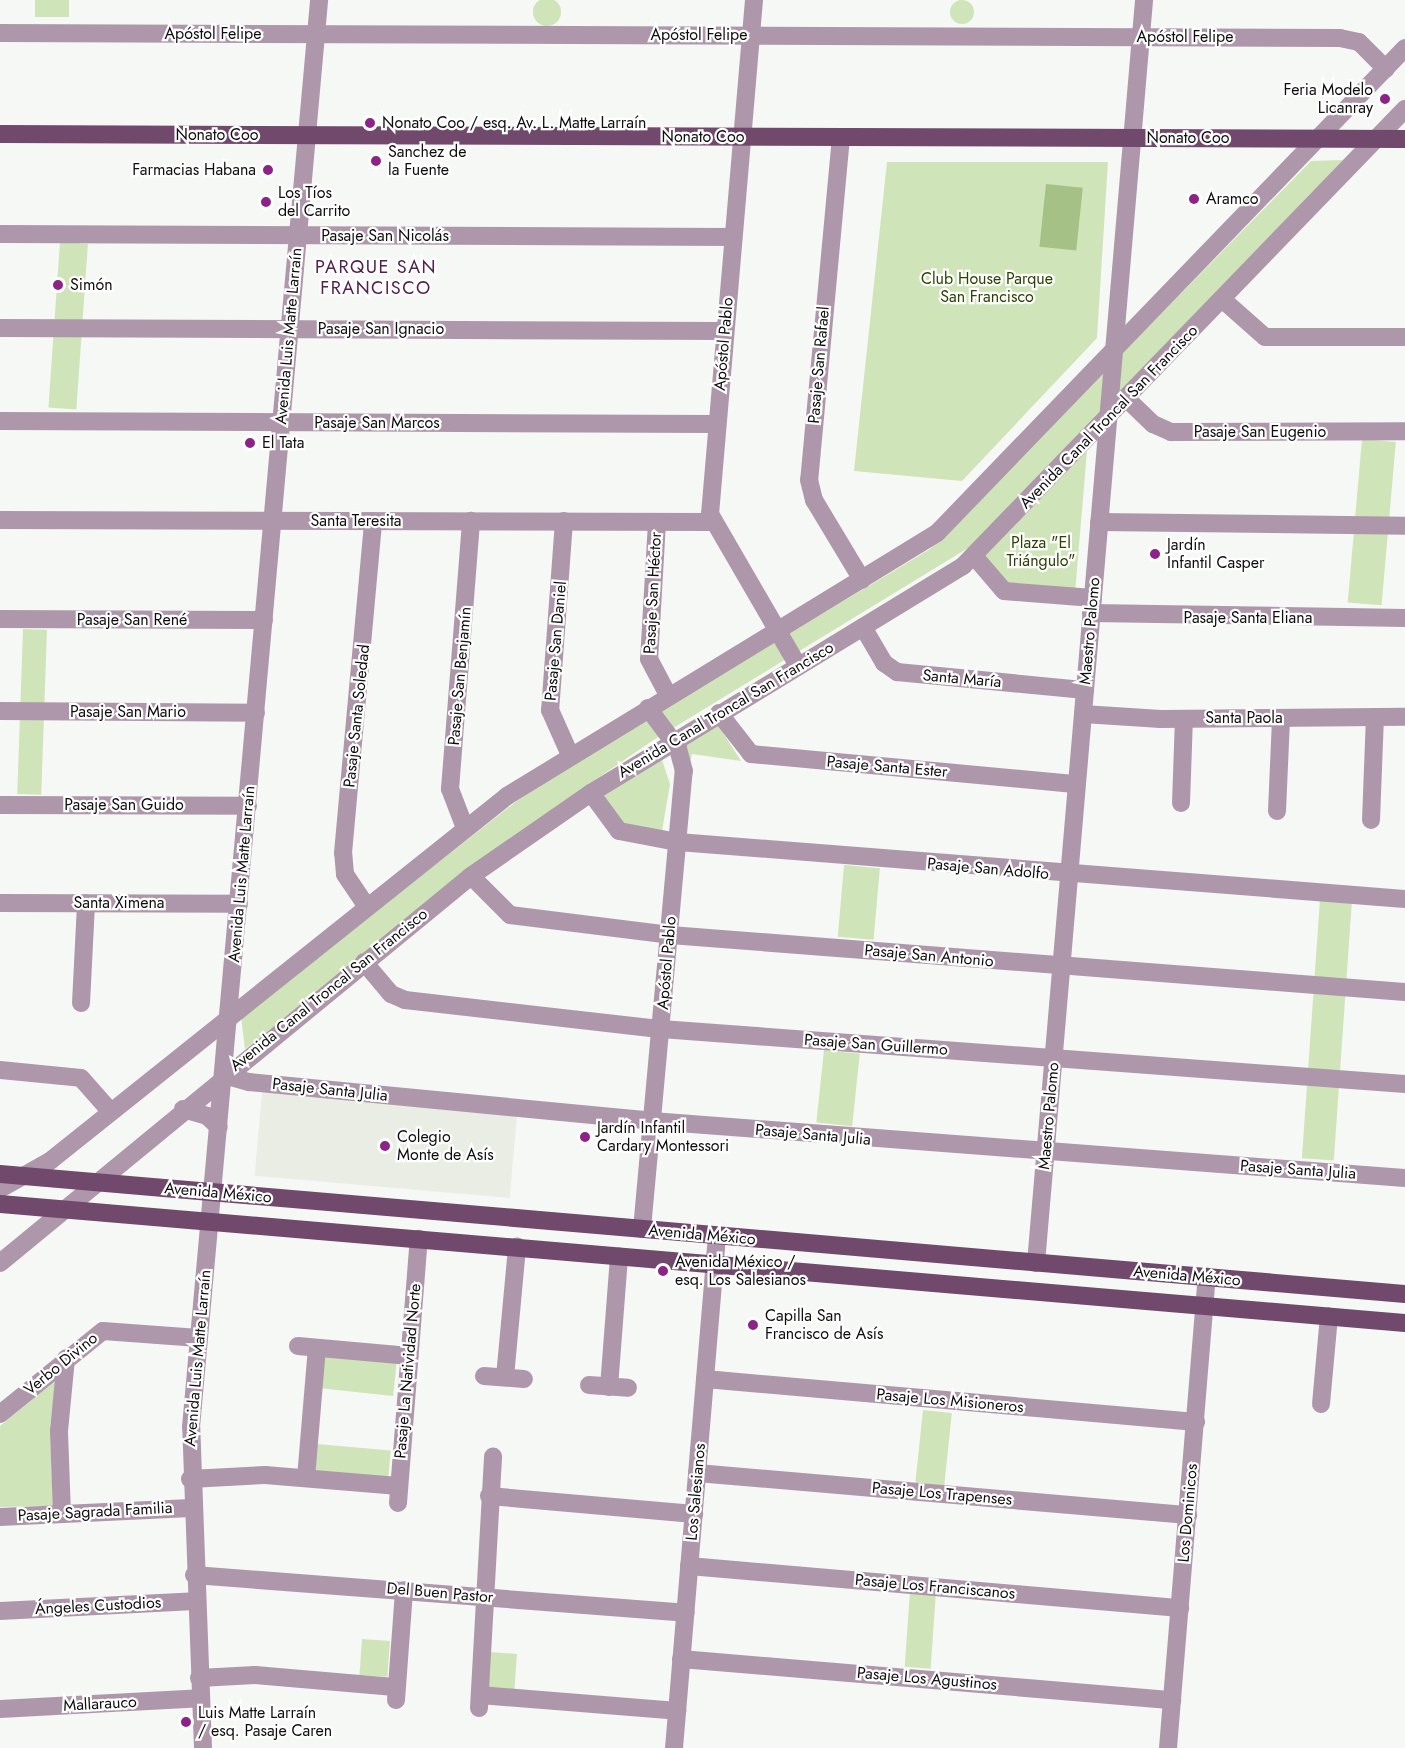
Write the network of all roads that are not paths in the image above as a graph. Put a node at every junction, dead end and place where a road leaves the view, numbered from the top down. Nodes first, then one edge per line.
1 (319, 0) edge
2 (753, 0) edge
3 (1144, 0) edge
4 (0, 33) edge
5 (316, 34) junction
6 (751, 36) junction
7 (1141, 37) junction
8 (1405, 48) edge
9 (1386, 69) junction
10 (1405, 109) edge
11 (0, 134) edge
12 (307, 135) junction
13 (742, 137) junction
14 (841, 137) junction
15 (1132, 138) junction
16 (1320, 139) junction
17 (1375, 139) junction
18 (1405, 139) edge
19 (0, 234) edge
20 (298, 235) junction
21 (733, 237) junction
22 (1222, 300) junction
23 (0, 328) edge
24 (290, 329) junction
25 (725, 331) junction
26 (1405, 337) edge
27 (1114, 352) junction
28 (1127, 399) junction
29 (1108, 418) junction
30 (0, 421) edge
31 (282, 422) junction
32 (717, 424) junction
33 (1405, 431) edge
34 (0, 520) edge
35 (273, 520) junction
36 (373, 521) junction
37 (471, 521) junction
38 (564, 521) junction
39 (657, 522) junction
40 (712, 522) junction
41 (1100, 522) junction
42 (1405, 526) edge
43 (974, 556) junction
44 (862, 580) junction
45 (1092, 605) junction
46 (1405, 618) edge
47 (0, 619) edge
48 (264, 621) junction
49 (863, 627) junction
50 (777, 631) junction
51 (798, 666) junction
52 (1085, 690) junction
53 (668, 695) junction
54 (648, 708) junction
55 (0, 711) edge
56 (256, 713) junction
57 (719, 713) junction
58 (1083, 714) junction
59 (1375, 717) junction
60 (1405, 717) edge
61 (1281, 718) junction
62 (1184, 719) junction
63 (673, 741) junction
64 (570, 755) junction
65 (1077, 784) junction
66 (591, 793) junction
67 (1181, 803) dead end
68 (0, 805) edge
69 (248, 806) junction
70 (1277, 811) dead end
71 (1371, 820) dead end
72 (465, 828) junction
73 (678, 842) junction
74 (1069, 875) junction
75 (471, 876) junction
76 (1405, 899) edge
77 (0, 903) edge
78 (86, 903) junction
79 (239, 904) junction
80 (365, 904) junction
81 (669, 935) junction
82 (364, 962) junction
83 (1061, 966) junction
84 (1405, 992) edge
85 (81, 1002) dead end
86 (229, 1019) junction
87 (661, 1029) junction
88 (1054, 1058) junction
89 (0, 1070) edge
90 (224, 1075) junction
91 (1405, 1084) edge
92 (183, 1109) junction
93 (111, 1112) junction
94 (652, 1121) junction
95 (219, 1127) junction
96 (1046, 1153) junction
97 (0, 1174) edge
98 (28, 1175) junction
99 (1405, 1178) edge
100 (97, 1182) junction
101 (0, 1189) edge
102 (213, 1193) junction
103 (0, 1204) edge
104 (65, 1209) junction
105 (211, 1222) junction
106 (642, 1229) junction
107 (717, 1236) junction
108 (419, 1239) junction
109 (517, 1247) junction
110 (619, 1256) junction
111 (0, 1263) edge
112 (1036, 1263) junction
113 (715, 1264) junction
114 (1207, 1277) junction
115 (1405, 1294) edge
116 (1205, 1306) junction
117 (1329, 1316) junction
118 (1405, 1323) edge
119 (200, 1338) junction
120 (298, 1346) dead end
121 (317, 1348) junction
122 (410, 1356) junction
123 (66, 1358) junction
124 (484, 1376) dead end
125 (505, 1377) junction
126 (524, 1379) dead end
127 (705, 1379) junction
128 (589, 1385) dead end
129 (609, 1387) junction
130 (628, 1388) dead end
131 (1321, 1404) dead end
132 (0, 1414) edge
133 (1196, 1422) junction
134 (493, 1456) dead end
135 (697, 1473) junction
136 (306, 1478) junction
137 (190, 1479) junction
138 (489, 1496) junction
139 (191, 1508) junction
140 (62, 1514) junction
141 (694, 1514) junction
142 (1188, 1515) junction
143 (0, 1517) edge
144 (689, 1566) junction
145 (194, 1575) junction
146 (404, 1590) junction
147 (485, 1596) junction
148 (195, 1601) junction
149 (1180, 1608) junction
150 (0, 1611) edge
151 (686, 1613) junction
152 (681, 1659) junction
153 (199, 1678) junction
154 (200, 1698) junction
155 (1172, 1700) junction
156 (0, 1709) edge
157 (677, 1711) junction
158 (202, 1748) edge
159 (674, 1748) edge
160 (1168, 1748) edge

1 - 5 street, Avenida Luis Matte Larraín
2 - 6 street, Apóstol Pablo
3 - 7 street, Maestro Palomo
4 - 5 street, Apóstol Felipe
5 - 6 street, Apóstol Felipe
5 - 12 street, Avenida Luis Matte Larraín
6 - 7 street, Apóstol Felipe
6 - 13 street, Apóstol Pablo
7 - 9 street, Apóstol Felipe
7 - 15 street, Maestro Palomo
8 - 9 street
9 - 16 street
10 - 17 street, Avenida Canal Troncal San Francisco
11 - 12 main road, Nonato Coo
12 - 13 main road, Nonato Coo
12 - 20 street, Avenida Luis Matte Larraín
13 - 14 main road, Nonato Coo
13 - 21 street, Apóstol Pablo
14 - 15 main road, Nonato Coo
14 - 44 street, Pasaje San Rafael
15 - 16 main road, Nonato Coo
15 - 27 street, Maestro Palomo
16 - 17 main road, Nonato Coo
16 - 27 street
17 - 18 main road, Nonato Coo
17 - 22 street, Avenida Canal Troncal San Francisco
19 - 20 street, Pasaje San Nicolás
20 - 21 street, Pasaje San Nicolás
20 - 24 street, Avenida Luis Matte Larraín
21 - 25 street, Apóstol Pablo
22 - 26 street
22 - 28 street, Avenida Canal Troncal San Francisco
23 - 24 street, Pasaje San Ignacio
24 - 25 street, Pasaje San Ignacio
24 - 31 street, Avenida Luis Matte Larraín
25 - 32 street, Apóstol Pablo
27 - 29 street, Maestro Palomo
27 - 44 street
28 - 29 street, Avenida Canal Troncal San Francisco
28 - 33 street, Pasaje San Eugenio
29 - 41 street, Maestro Palomo
29 - 43 street, Avenida Canal Troncal San Francisco
30 - 31 street, Pasaje San Marcos
31 - 32 street, Pasaje San Marcos
31 - 35 street, Avenida Luis Matte Larraín
32 - 40 street, Apóstol Pablo
34 - 35 street, Santa Teresita
35 - 36 street, Santa Teresita
35 - 48 street, Avenida Luis Matte Larraín
36 - 37 street, Santa Teresita
36 - 80 street, Pasaje Santa Soledad
37 - 38 street, Santa Teresita
37 - 72 street, Pasaje San Benjamín
38 - 39 street, Santa Teresita
38 - 64 street, Pasaje San Daniel
39 - 40 street, Santa Teresita
39 - 53 street, Pasaje San Héctor
40 - 50 street
41 - 42 street
41 - 45 street, Maestro Palomo
43 - 45 street, Pasaje Santa Eliana
43 - 49 street, Avenida Canal Troncal San Francisco
44 - 50 street
45 - 46 street, Pasaje Santa Eliana
45 - 52 street, Maestro Palomo
47 - 48 street, Pasaje San René
48 - 56 street, Avenida Luis Matte Larraín
49 - 51 street, Avenida Canal Troncal San Francisco
49 - 52 street, Santa María
50 - 51 street
50 - 53 street
51 - 57 street, Avenida Canal Troncal San Francisco
52 - 58 street, Maestro Palomo
53 - 54 street
54 - 63 street, Apóstol Pablo
54 - 64 street
55 - 56 street, Pasaje San Mario
56 - 69 street, Avenida Luis Matte Larraín
57 - 63 street, Avenida Canal Troncal San Francisco
57 - 65 street, Pasaje Santa Ester
58 - 62 street, Santa Paola
58 - 65 street, Maestro Palomo
59 - 60 street, Santa Paola
59 - 61 street, Santa Paola
59 - 71 street
61 - 62 street, Santa Paola
61 - 70 street
62 - 67 street
63 - 66 street, Avenida Canal Troncal San Francisco
63 - 73 street, Apóstol Pablo
64 - 72 street
65 - 74 street, Maestro Palomo
66 - 73 street, Pasaje San Adolfo
66 - 75 street, Avenida Canal Troncal San Francisco
68 - 69 street, Pasaje San Guido
69 - 79 street, Avenida Luis Matte Larraín
72 - 80 street
73 - 74 street, Pasaje San Adolfo
73 - 81 street, Apóstol Pablo
74 - 76 street, Pasaje San Adolfo
74 - 83 street, Maestro Palomo
75 - 81 street, Pasaje San Antonio
75 - 82 street, Avenida Canal Troncal San Francisco
77 - 78 street, Santa Ximena
78 - 79 street, Santa Ximena
78 - 85 street
79 - 86 street, Avenida Luis Matte Larraín
80 - 86 street
81 - 83 street, Pasaje San Antonio
81 - 87 street, Apóstol Pablo
82 - 87 street, Pasaje San Guillermo
82 - 90 street, Avenida Canal Troncal San Francisco
83 - 84 street, Pasaje San Antonio
83 - 88 street, Maestro Palomo
86 - 90 street, Avenida Luis Matte Larraín
86 - 93 street
87 - 88 street, Pasaje San Guillermo
87 - 94 street, Apóstol Pablo
88 - 91 street, Pasaje San Guillermo
88 - 96 street, Maestro Palomo
89 - 93 street
90 - 92 street, Avenida Canal Troncal San Francisco
90 - 94 street, Pasaje Santa Julia
90 - 95 street, Avenida Luis Matte Larraín
92 - 95 street
92 - 100 street, Avenida Canal Troncal San Francisco
93 - 98 street
94 - 96 street, Pasaje Santa Julia
94 - 106 street, Apóstol Pablo
95 - 102 street, Avenida Luis Matte Larraín
96 - 99 street, Pasaje Santa Julia
96 - 112 street, Maestro Palomo
97 - 98 main road, Avenida México
98 - 100 main road, Avenida México
98 - 101 street
100 - 102 main road, Avenida México
100 - 104 street, Avenida Canal Troncal San Francisco
102 - 105 street, Avenida Luis Matte Larraín
102 - 106 main road, Avenida México
103 - 104 main road, Avenida México
104 - 105 main road, Avenida México
104 - 111 street, Avenida Canal Troncal San Francisco
105 - 108 main road, Avenida México
105 - 119 street, Avenida Luis Matte Larraín
106 - 107 main road, Avenida México
107 - 112 main road, Avenida México
107 - 113 street, Los Salesianos
108 - 109 main road, Avenida México
108 - 122 street, Pasaje La Natividad Norte
109 - 110 main road, Avenida México
109 - 125 street
110 - 113 main road, Avenida México
110 - 129 street
112 - 114 main road, Avenida México
113 - 116 main road, Avenida México
113 - 127 street, Los Salesianos
114 - 115 main road, Avenida México
114 - 116 street, Los Dominicos
116 - 117 main road, Avenida México
116 - 133 street, Los Dominicos
117 - 118 main road, Avenida México
117 - 131 street
119 - 123 street, Verbo Divino
119 - 137 street, Avenida Luis Matte Larraín
120 - 121 street
121 - 122 street
121 - 136 street
122 - 136 street, Pasaje La Natividad Norte
123 - 132 street, Verbo Divino
123 - 140 street
124 - 125 street
125 - 126 street
127 - 133 street, Pasaje Los Misioneros
127 - 135 street, Los Salesianos
128 - 129 street
129 - 130 street
133 - 142 street, Los Dominicos
134 - 138 street
135 - 141 street, Los Salesianos
135 - 142 street, Pasaje Los Trapenses
136 - 137 street
137 - 139 street, Avenida Luis Matte Larraín
138 - 141 street
138 - 147 street
139 - 140 street, Pasaje Sagrada Familia
139 - 145 street, Avenida Luis Matte Larraín
140 - 143 street, Pasaje Sagrada Familia
141 - 144 street, Los Salesianos
142 - 149 street, Los Dominicos
144 - 149 street, Pasaje Los Franciscanos
144 - 151 street, Los Salesianos
145 - 146 street, Del Buen Pastor
145 - 148 street, Avenida Luis Matte Larraín
146 - 147 street, Del Buen Pastor
146 - 153 street
147 - 151 street, Del Buen Pastor
147 - 157 street
148 - 150 street, Ángeles Custodios
148 - 153 street, Avenida Luis Matte Larraín
149 - 155 street, Los Dominicos
151 - 152 street, Los Salesianos
152 - 155 street, Pasaje Los Agustinos
152 - 157 street, Los Salesianos
153 - 154 street, Avenida Luis Matte Larraín
154 - 156 street, Mallarauco
154 - 158 street, Avenida Luis Matte Larraín
155 - 160 street, Los Dominicos
157 - 159 street, Los Salesianos

